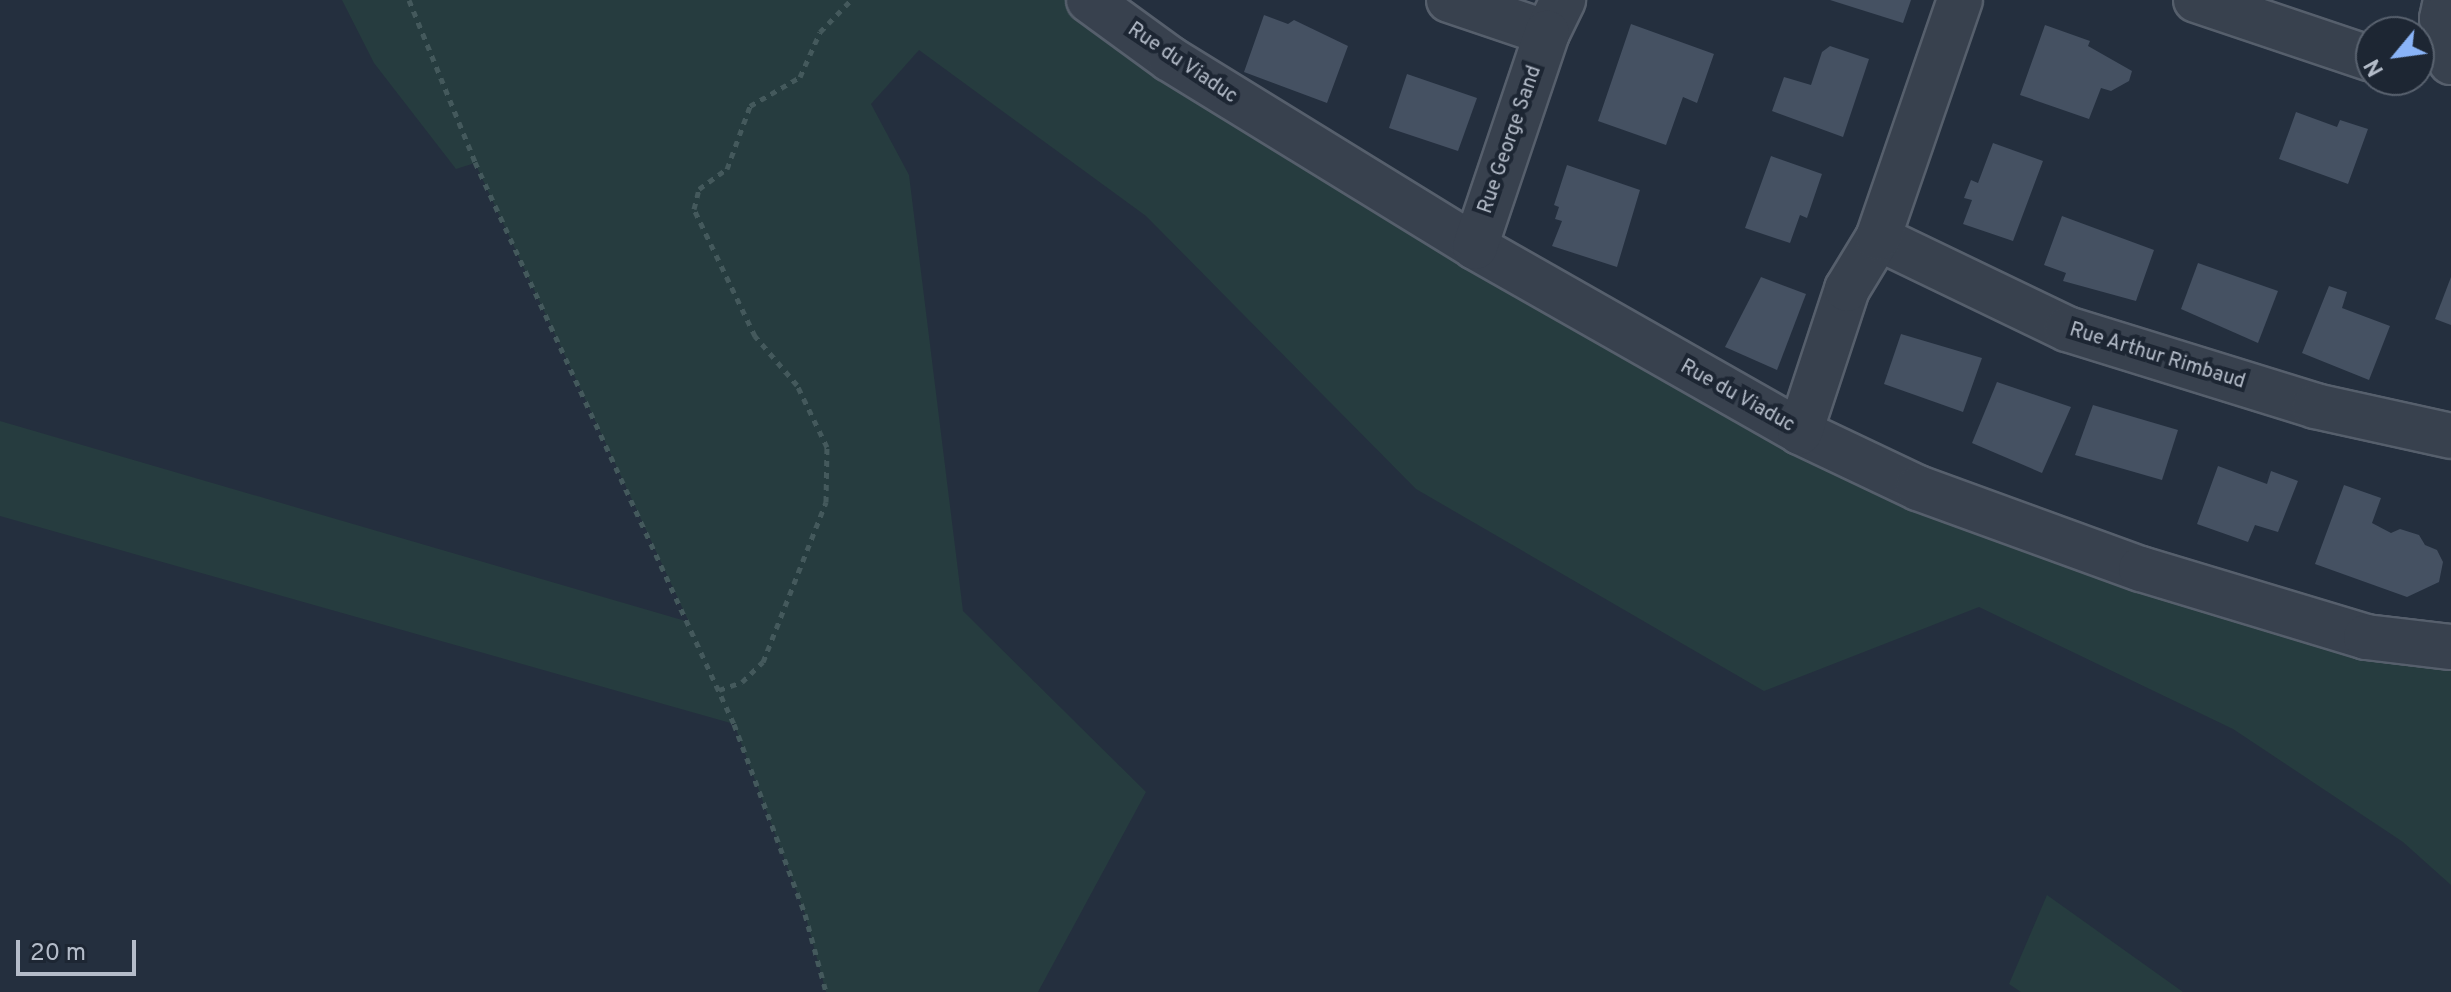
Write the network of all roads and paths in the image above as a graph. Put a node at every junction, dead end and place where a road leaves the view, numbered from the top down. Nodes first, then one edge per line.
1 (409, 0) edge
2 (851, 0) edge
3 (1089, 0) edge
4 (1449, 0) edge
5 (1960, 0) edge
6 (2196, 0) edge
7 (2446, 0) edge
8 (1555, 17) edge
9 (2355, 54) edge
10 (2440, 61) edge
11 (1878, 238) junction
12 (1475, 247) junction
13 (1800, 432) junction
14 (2451, 436) edge
15 (2451, 647) edge
16 (719, 690) junction
17 (826, 992) edge

1 - 16 path
2 - 16 path
3 - 12 street, Rue du Viaduc
4 - 8 street, Rue George Sand
5 - 11 street
6 - 9 street
7 - 10 street
8 - 12 street, Rue George Sand
11 - 13 street
11 - 14 street, Rue Arthur Rimbaud
12 - 13 street, Rue du Viaduc
13 - 15 street, Rue du Viaduc
16 - 17 path

